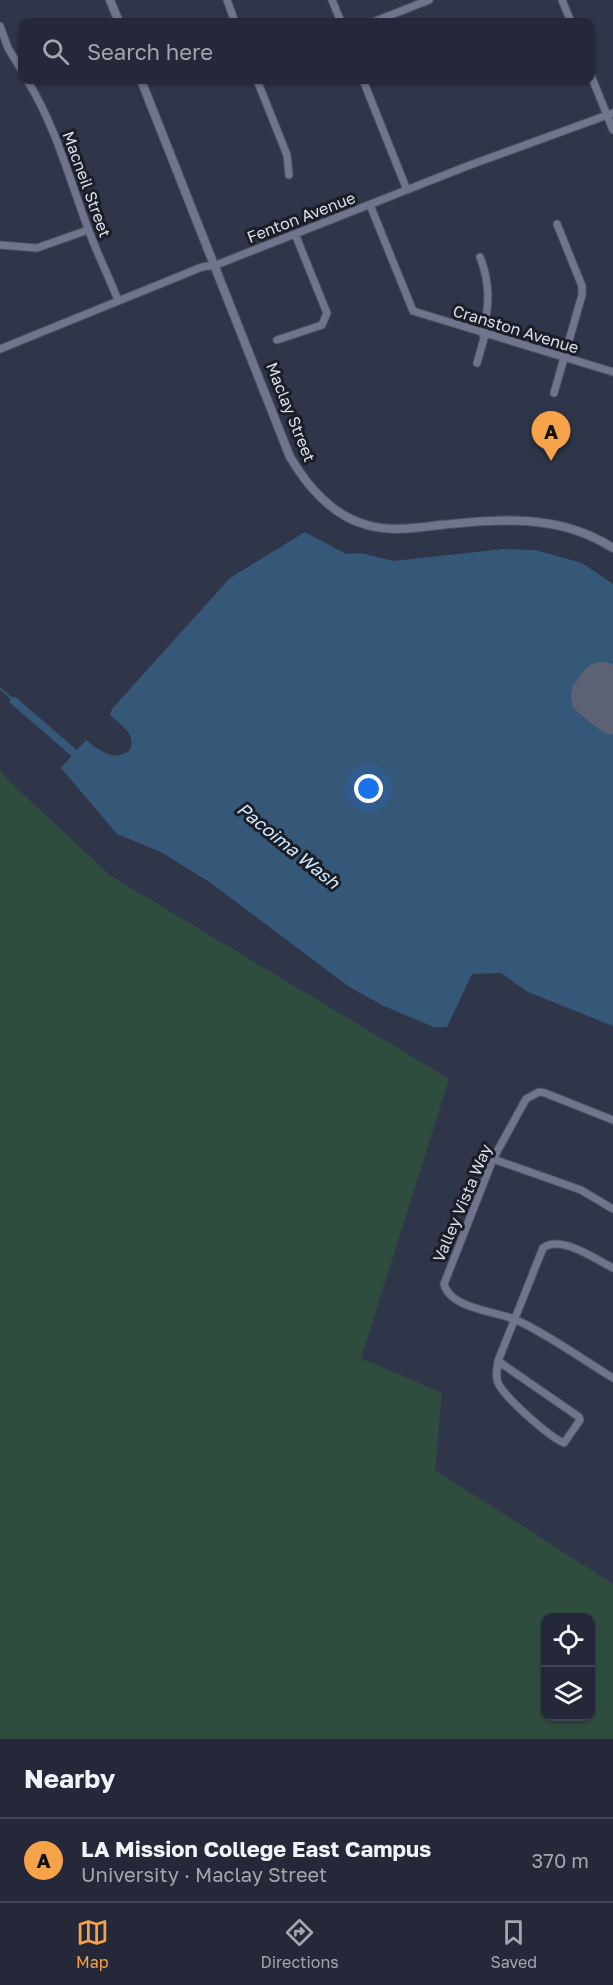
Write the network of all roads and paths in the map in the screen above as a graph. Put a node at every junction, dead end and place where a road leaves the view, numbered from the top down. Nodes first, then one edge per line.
1 (110, 0) edge
2 (227, 0) edge
3 (332, 0) edge
4 (562, 0) edge
5 (426, 1) edge
6 (117, 18) edge
7 (234, 18) edge
8 (339, 18) edge
9 (383, 18) edge
10 (569, 18) edge
11 (0, 26) edge
12 (18, 64) edge
13 (595, 82) edge
14 (30, 84) edge
15 (143, 84) edge
16 (259, 84) edge
17 (365, 84) edge
18 (610, 114) edge
19 (613, 129) edge
20 (289, 175) dead end
21 (407, 190) junction
22 (370, 205) junction
23 (557, 224) dead end
24 (88, 230) junction
25 (295, 234) junction
26 (0, 245) edge
27 (480, 257) dead end
28 (216, 265) junction
29 (118, 300) junction
30 (484, 335) junction
31 (277, 340) dead end
32 (0, 349) edge
33 (565, 358) junction
34 (477, 363) dead end
35 (613, 372) edge
36 (554, 393) dead end
37 (613, 548) edge
38 (613, 1120) edge
39 (493, 1159) junction
40 (613, 1209) edge
41 (613, 1268) edge
42 (516, 1320) junction
43 (498, 1361) junction
44 (613, 1378) edge

1 - 6 street
2 - 7 street
3 - 8 street
4 - 10 street
5 - 9 street
11 - 12 street
13 - 18 street
14 - 24 street, Macneil Street
15 - 28 street, Maclay Street
16 - 20 street
17 - 21 street
18 - 19 street
18 - 21 street, Fenton Avenue
21 - 22 street, Fenton Avenue
22 - 25 street, Fenton Avenue
22 - 30 street, Cranston Avenue
23 - 33 street
24 - 26 street
24 - 29 street, Macneil Street
25 - 28 street, Fenton Avenue
25 - 31 street
27 - 30 street
28 - 29 street, Fenton Avenue
28 - 37 street, Maclay Street
29 - 32 street, Fenton Avenue
30 - 33 street, Cranston Avenue
30 - 34 street
33 - 35 street, Cranston Avenue
33 - 36 street
38 - 39 street, Valley Vista Way
39 - 40 street
39 - 42 street, Valley Vista Way
41 - 42 street
42 - 43 street
42 - 44 street
43 - 43 street

